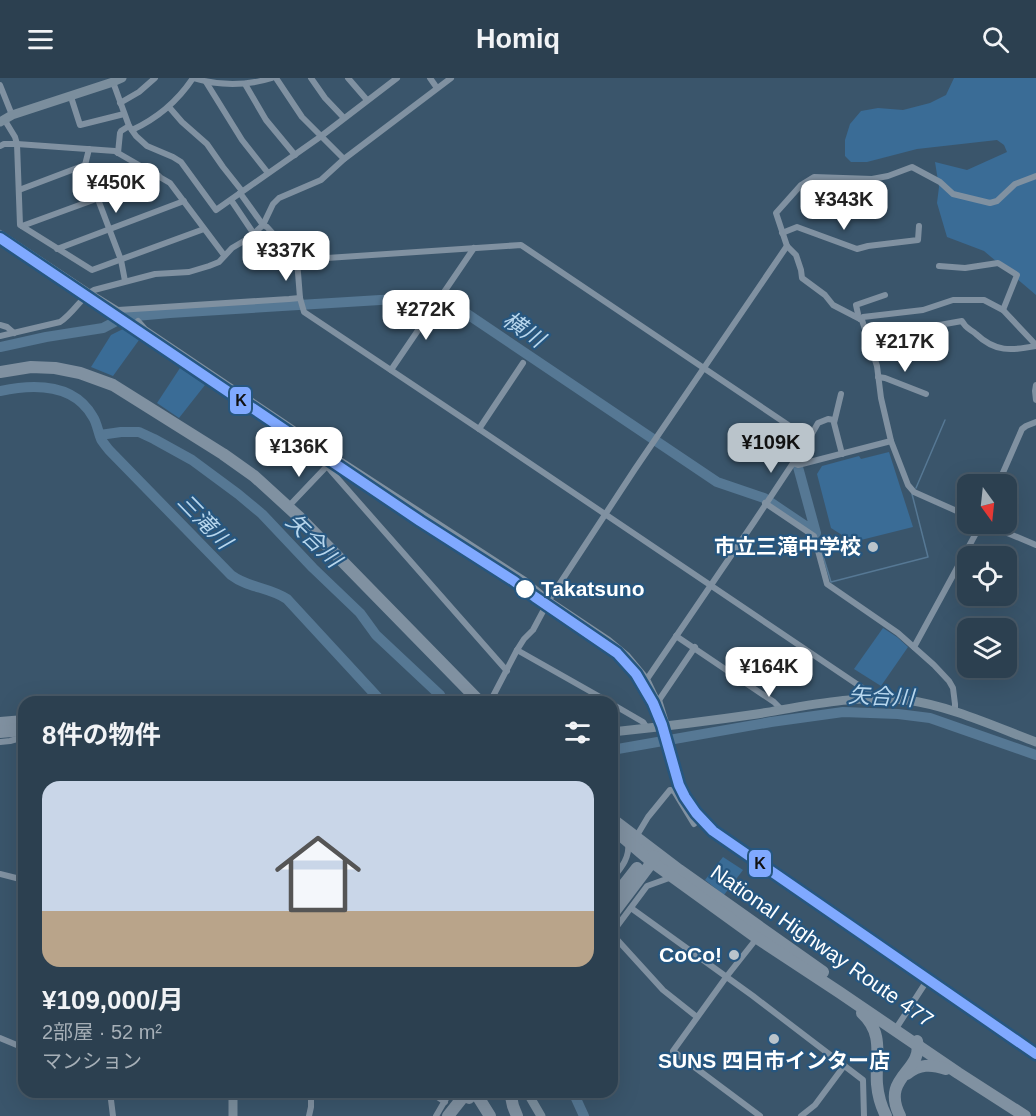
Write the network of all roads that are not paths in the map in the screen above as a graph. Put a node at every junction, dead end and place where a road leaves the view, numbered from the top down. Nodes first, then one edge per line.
1 (155, 78) edge
2 (193, 78) edge
3 (274, 78) edge
4 (311, 78) edge
5 (348, 78) edge
6 (430, 78) edge
7 (451, 78) edge
8 (392, 79) edge
9 (117, 80) edge
10 (206, 82) junction
11 (245, 84) junction
12 (0, 85) edge
13 (437, 88) junction
14 (71, 97) junction
15 (368, 100) junction
16 (120, 103) junction
17 (169, 107) junction
18 (124, 114) junction
19 (344, 118) junction
20 (5, 119) edge
21 (131, 128) junction
22 (320, 137) junction
23 (17, 144) junction
24 (0, 146) edge
25 (89, 149) junction
26 (118, 153) junction
27 (295, 154) junction
28 (344, 159) junction
29 (85, 165) junction
30 (268, 173) junction
31 (159, 176) junction
32 (1036, 176) edge
33 (19, 190) junction
34 (241, 192) junction
35 (98, 199) junction
36 (231, 200) junction
37 (184, 201) junction
38 (263, 225) junction
39 (22, 226) junction
40 (919, 226) dead end
41 (110, 229) junction
42 (204, 229) junction
43 (0, 233) edge
44 (783, 233) junction
45 (254, 234) junction
46 (787, 246) junction
47 (474, 248) junction
48 (57, 249) junction
49 (224, 255) junction
50 (121, 260) junction
51 (297, 260) junction
52 (939, 266) dead end
53 (125, 281) junction
54 (89, 292) junction
55 (885, 295) dead end
56 (300, 298) junction
57 (1003, 310) junction
58 (857, 318) junction
59 (138, 321) dead end
60 (0, 325) edge
61 (14, 333) junction
62 (0, 336) edge
63 (868, 338) junction
64 (1036, 346) edge
65 (523, 363) dead end
66 (704, 369) junction
67 (392, 370) junction
68 (0, 372) edge
69 (878, 377) junction
70 (1036, 385) edge
71 (841, 394) dead end
72 (926, 394) dead end
73 (1036, 400) edge
74 (834, 420) junction
75 (1036, 422) edge
76 (479, 429) junction
77 (809, 439) junction
78 (891, 441) junction
79 (842, 454) junction
80 (793, 463) junction
81 (1002, 474) edge
82 (766, 502) junction
83 (288, 507) junction
84 (957, 511) edge
85 (606, 514) junction
86 (978, 534) edge
87 (1009, 534) edge
88 (1036, 545) edge
89 (711, 585) junction
90 (549, 600) junction
91 (676, 636) junction
92 (695, 647) junction
93 (914, 647) junction
94 (518, 650) junction
95 (507, 671) junction
96 (647, 679) junction
97 (474, 696) edge
98 (493, 696) edge
99 (598, 696) edge
100 (873, 698) junction
101 (659, 700) junction
102 (618, 708) edge
103 (782, 710) junction
104 (955, 712) junction
105 (18, 716) edge
106 (0, 717) edge
107 (18, 722) edge
108 (0, 723) edge
109 (667, 726) junction
110 (647, 728) junction
111 (18, 730) edge
112 (618, 731) edge
113 (0, 732) edge
114 (18, 739) edge
115 (0, 742) edge
116 (1036, 742) edge
117 (694, 824) dead end
118 (618, 825) edge
119 (618, 831) edge
120 (632, 839) junction
121 (651, 857) junction
122 (618, 871) edge
123 (0, 874) edge
124 (672, 877) junction
125 (18, 878) edge
126 (618, 893) edge
127 (618, 906) edge
128 (631, 908) junction
129 (618, 925) edge
130 (757, 938) junction
131 (618, 940) edge
132 (727, 976) junction
133 (928, 979) dead end
134 (839, 992) junction
135 (697, 1017) junction
136 (897, 1029) junction
137 (913, 1033) junction
138 (0, 1038) edge
139 (18, 1046) edge
140 (918, 1047) junction
141 (879, 1054) junction
142 (844, 1066) junction
143 (958, 1073) junction
144 (895, 1089) junction
145 (111, 1098) edge
146 (233, 1098) edge
147 (310, 1098) edge
148 (439, 1098) edge
149 (447, 1098) edge
150 (466, 1098) edge
151 (467, 1098) edge
152 (473, 1098) edge
153 (473, 1098) edge
154 (488, 1098) edge
155 (511, 1098) edge
156 (530, 1098) edge
157 (445, 1102) junction
158 (1010, 1105) junction
159 (113, 1116) edge
160 (233, 1116) edge
161 (309, 1116) edge
162 (436, 1116) edge
163 (448, 1116) edge
164 (454, 1116) edge
165 (484, 1116) edge
166 (489, 1116) edge
167 (499, 1116) edge
168 (517, 1116) edge
169 (541, 1116) edge
170 (760, 1116) edge
171 (801, 1116) edge
172 (864, 1116) edge
173 (886, 1116) edge
174 (900, 1116) edge
175 (1025, 1116) edge

1 - 16 street
2 - 10 street
2 - 17 street
3 - 11 street
3 - 22 street
4 - 19 street
5 - 15 street
6 - 13 street
7 - 13 street
8 - 15 street
9 - 14 street
9 - 16 street
10 - 11 street
10 - 30 street
11 - 27 street
12 - 20 street
13 - 28 street
14 - 18 street
14 - 20 street
15 - 19 street
16 - 18 street
17 - 21 street
17 - 34 street
18 - 21 street
19 - 22 street
20 - 23 street
21 - 26 street
21 - 36 street
22 - 27 street
22 - 28 street
23 - 24 street
23 - 25 street
23 - 33 street
25 - 26 street
25 - 29 street
26 - 31 street
27 - 30 street
28 - 38 street
29 - 33 street
29 - 35 street
30 - 34 street
31 - 35 street
31 - 37 street
32 - 44 street
33 - 39 street
34 - 36 street
34 - 38 street
35 - 39 street
35 - 41 street
36 - 45 street
37 - 41 street
37 - 42 street
38 - 45 street
38 - 51 street
39 - 48 street
40 - 44 street
41 - 48 street
41 - 50 street
42 - 49 street
42 - 50 street
43 - 54 street
44 - 46 street
45 - 49 street
46 - 58 street
46 - 66 street
47 - 51 street
47 - 66 street
47 - 67 street
48 - 50 street
49 - 53 street
50 - 53 street
51 - 56 street
52 - 57 street
53 - 54 street
54 - 56 street
54 - 61 street
55 - 58 street
56 - 67 street
57 - 58 street
57 - 64 street
58 - 63 street
59 - 90 street
60 - 61 street
61 - 62 street
63 - 64 street
63 - 69 street
65 - 76 street
66 - 77 street
66 - 85 street
67 - 76 street
68 - 83 highway
69 - 72 street
69 - 78 street
70 - 73 street
71 - 74 street
74 - 77 street
74 - 79 street
75 - 81 street
76 - 85 street
77 - 80 street
78 - 79 street
78 - 84 street
79 - 80 street
80 - 82 street
82 - 89 street
82 - 93 street
83 - 95 street
83 - 97 highway
85 - 89 street
85 - 90 street
86 - 93 street
87 - 88 street
89 - 91 street
89 - 100 street
90 - 94 street
90 - 96 street
91 - 92 street
91 - 96 street
92 - 101 street
92 - 103 street
93 - 104 street
94 - 95 street
94 - 99 street
95 - 98 street
96 - 101 street
100 - 103 street
100 - 104 street
101 - 109 street
102 - 110 street
103 - 109 street
104 - 116 street
105 - 106 street
107 - 108 highway
109 - 110 street
110 - 112 street
111 - 113 highway
114 - 115 street
117 - 120 street
118 - 120 highway, National Highway Route 477
119 - 120 highway, National Highway Route 477
120 - 121 highway, National Highway Route 477
120 - 122 street
121 - 124 highway, National Highway Route 477
121 - 126 highway
121 - 127 highway
121 - 136 highway, National Highway Route 477
123 - 125 street
124 - 128 street
124 - 130 highway, National Highway Route 477
128 - 129 street
128 - 132 street
130 - 132 street
130 - 134 highway, National Highway Route 477
131 - 135 street
132 - 135 street
132 - 142 street
133 - 136 street
134 - 136 highway, National Highway Route 477
134 - 141 highway
135 - 170 street
136 - 137 highway
136 - 140 highway, National Highway Route 477
136 - 141 highway
137 - 140 highway
137 - 158 highway, National Highway Route 477
138 - 139 street
140 - 143 highway, National Highway Route 477
140 - 144 highway
141 - 173 highway
142 - 171 street
142 - 172 street
143 - 144 highway
143 - 158 highway, National Highway Route 477
144 - 174 highway
145 - 159 street
146 - 160 street
147 - 161 street
148 - 157 street
149 - 157 street
150 - 163 highway
151 - 164 highway
152 - 165 highway
153 - 166 highway
154 - 167 highway
155 - 168 highway
156 - 169 street
157 - 162 street
158 - 175 highway, National Highway Route 477

